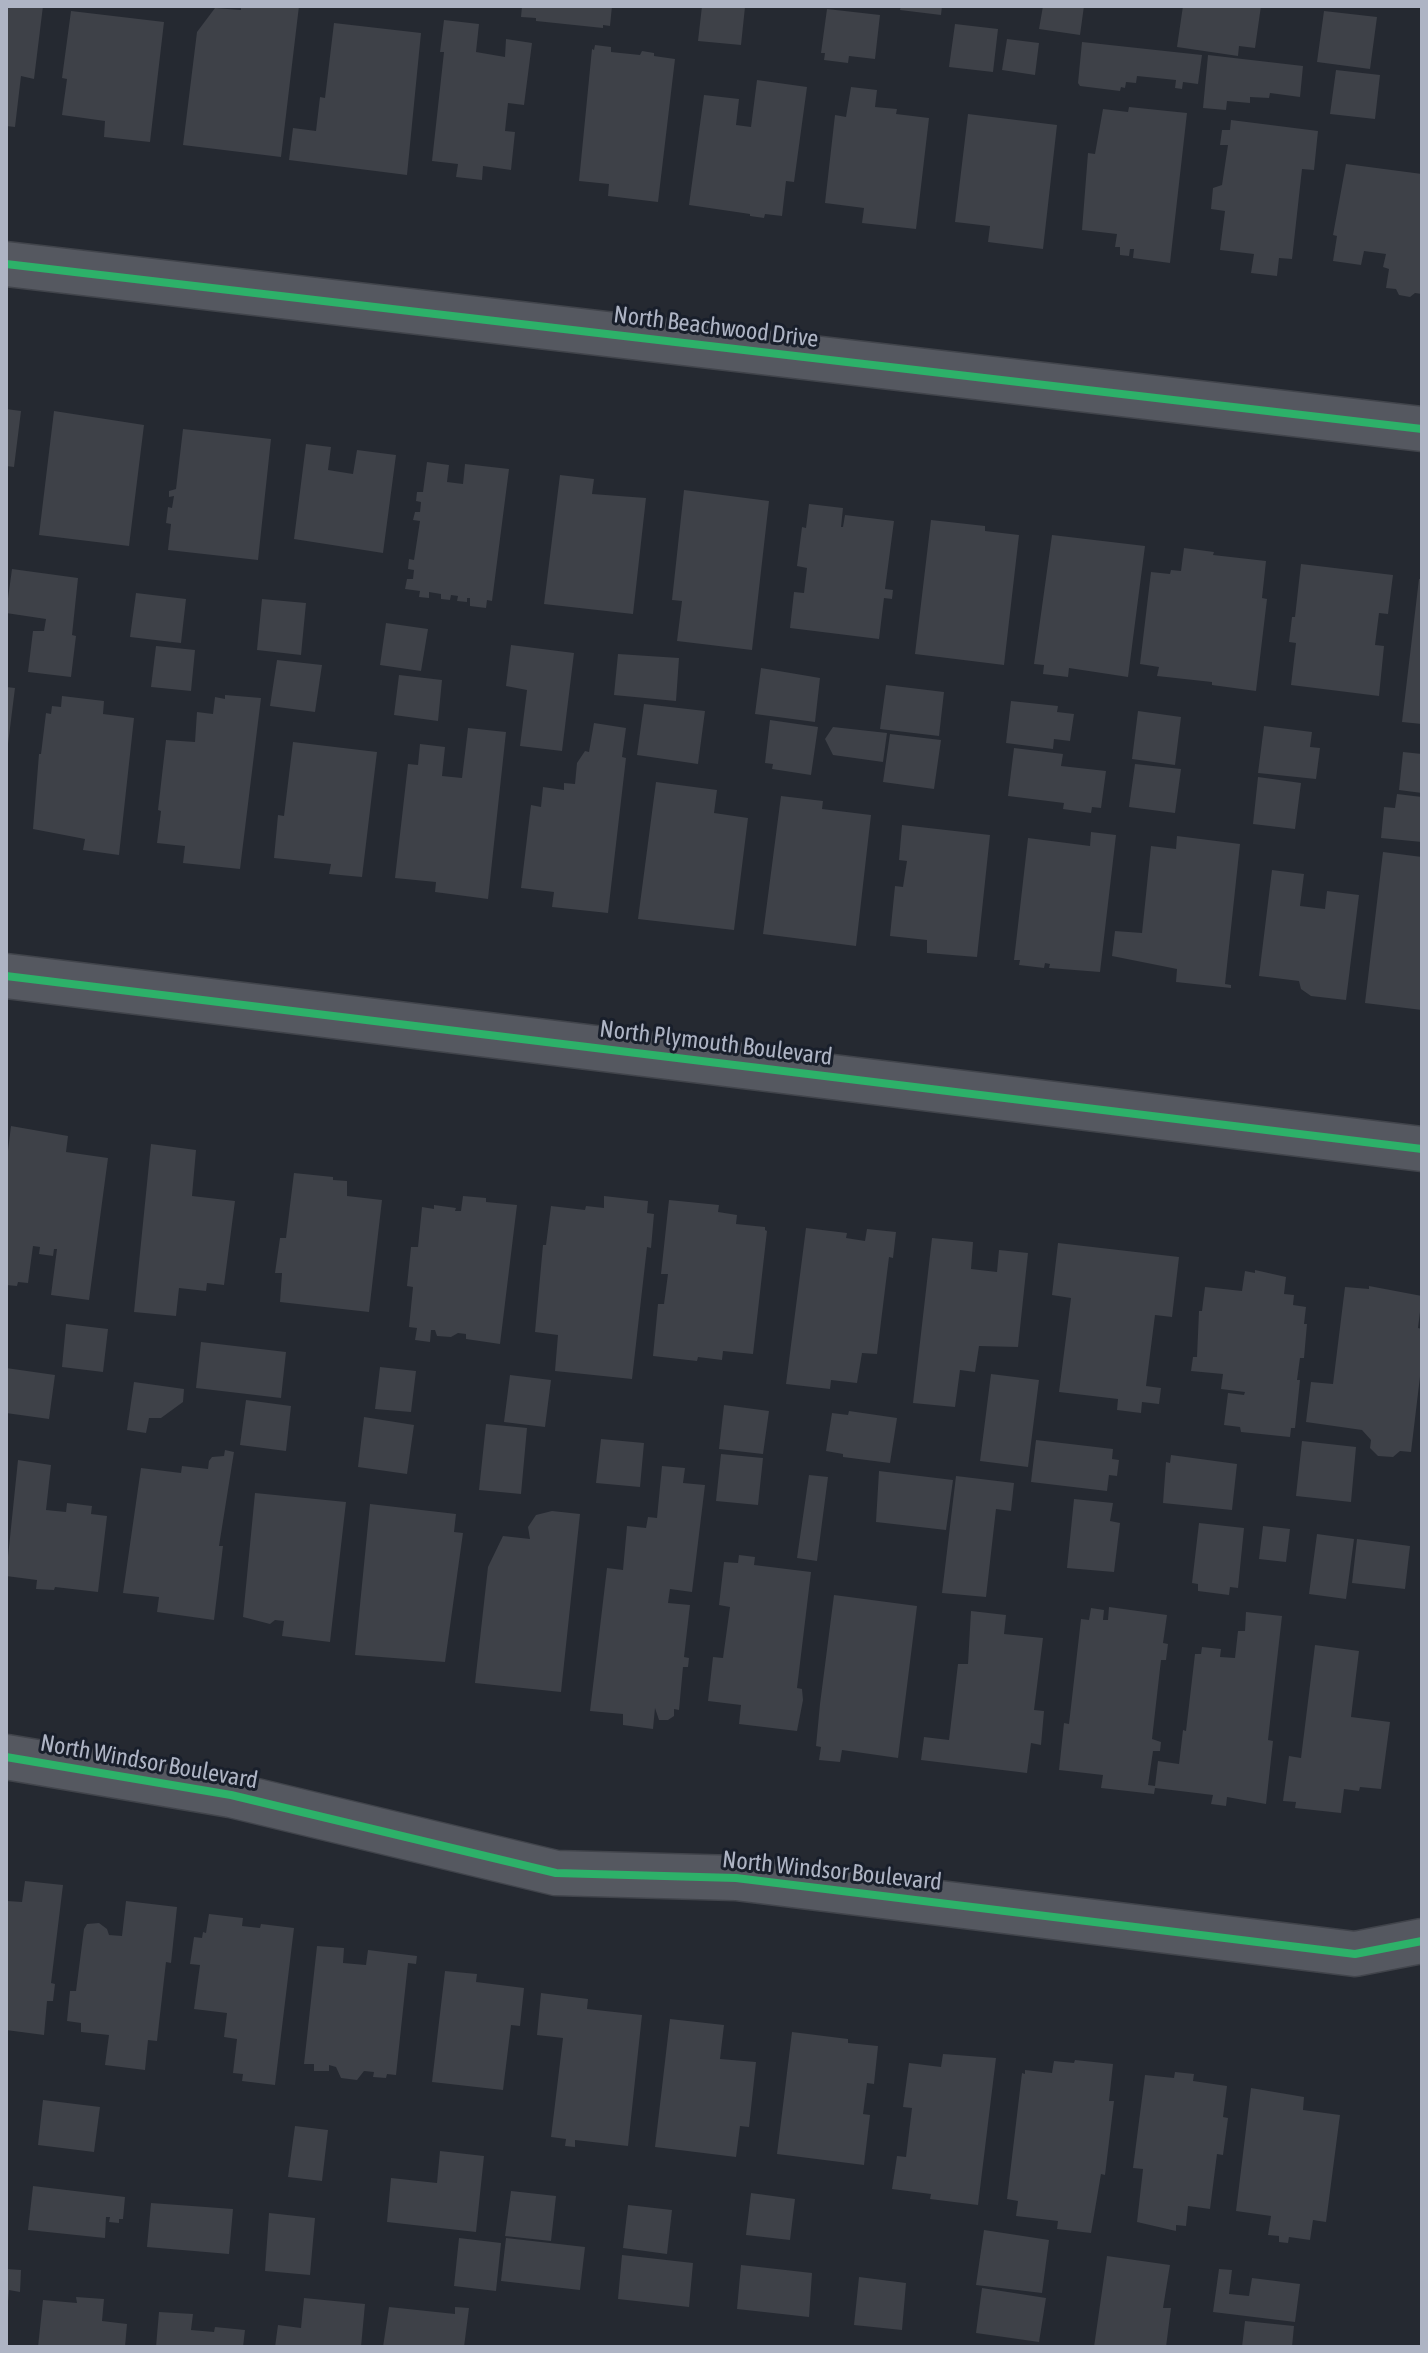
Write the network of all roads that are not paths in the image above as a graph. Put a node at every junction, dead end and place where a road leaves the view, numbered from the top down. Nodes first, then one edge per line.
1 (6, 264) edge
2 (1422, 429) edge
3 (6, 976) edge
4 (1422, 1149) edge
5 (6, 1757) edge
6 (1422, 1941) edge

1 - 2 street, North Beachwood Drive
3 - 4 street, North Plymouth Boulevard
5 - 6 street, North Windsor Boulevard

